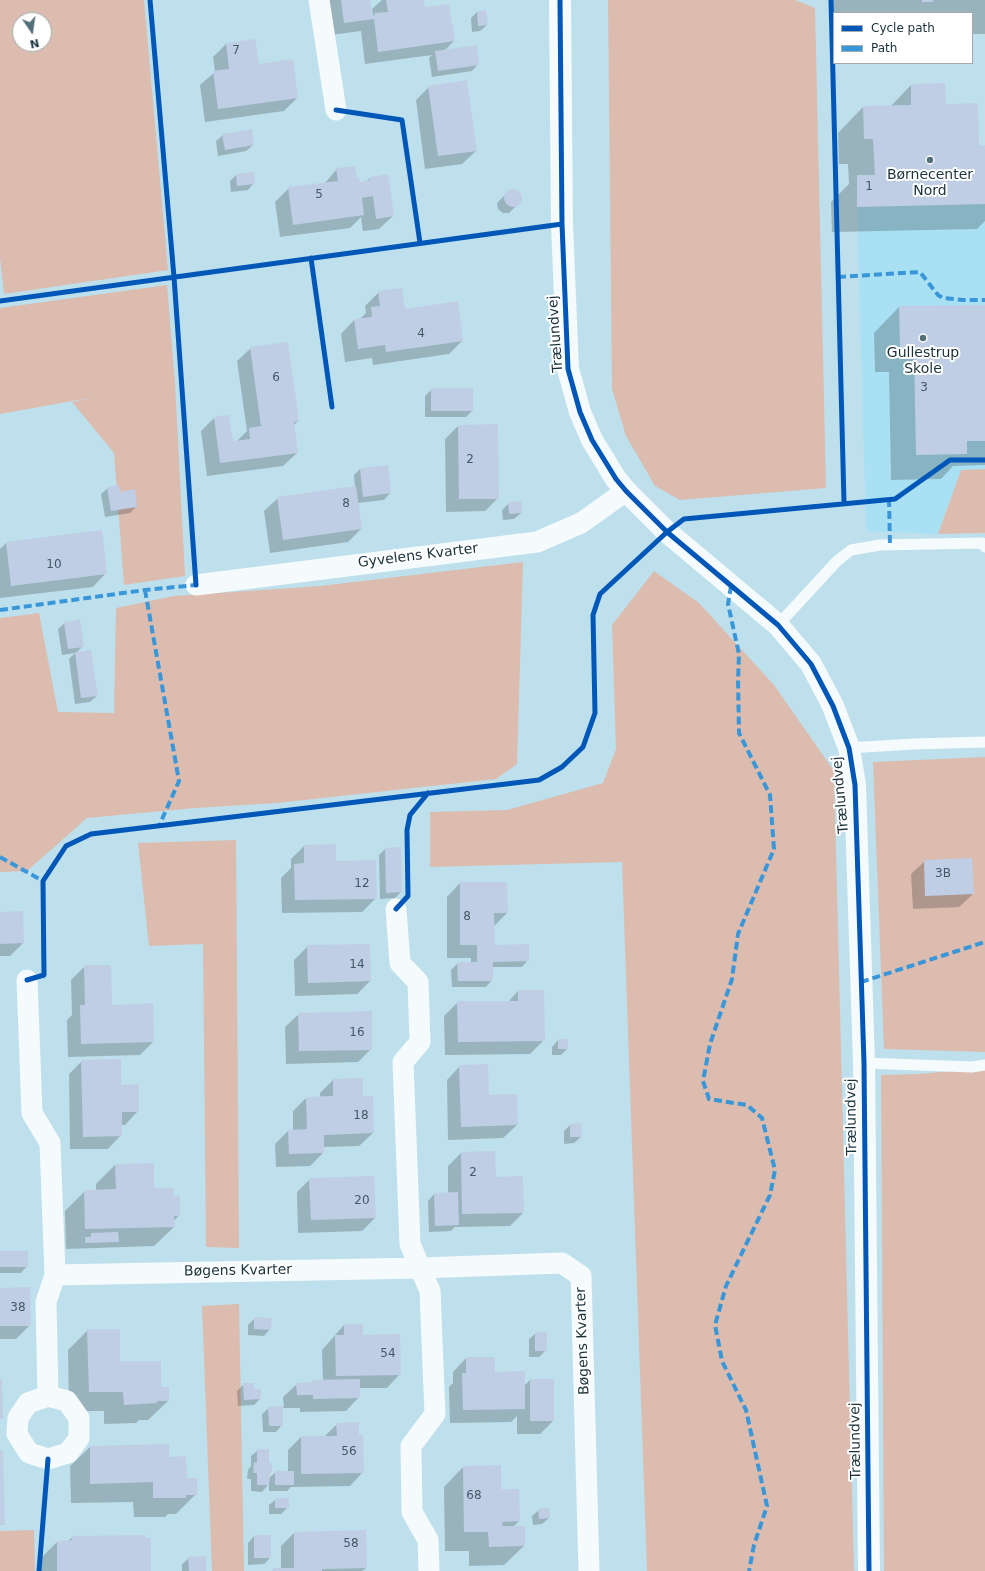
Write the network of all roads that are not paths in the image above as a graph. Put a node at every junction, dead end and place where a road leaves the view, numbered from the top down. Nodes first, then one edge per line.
1 (319, 0) edge
2 (560, 0) edge
3 (336, 110) dead end
4 (626, 491) junction
5 (985, 547) edge
6 (196, 585) dead end
7 (778, 625) junction
8 (985, 742) edge
9 (849, 748) junction
10 (396, 909) dead end
11 (27, 980) dead end
12 (864, 1063) junction
13 (985, 1065) edge
14 (420, 1268) junction
15 (55, 1275) junction
16 (48, 1396) dead end
17 (429, 1571) edge
18 (589, 1571) edge
19 (869, 1571) edge

1 - 3 street
2 - 4 street, Trælundvej
4 - 6 street, Gyvelens Kvarter
4 - 7 street, Trælundvej
5 - 7 lane
7 - 9 street, Trælundvej
8 - 9 lane
9 - 12 street, Trælundvej
10 - 14 street
11 - 15 street
12 - 13 lane, Trælundvej
12 - 19 street, Trælundvej
14 - 15 street, Bøgens Kvarter
14 - 17 street
14 - 18 street, Bøgens Kvarter
15 - 16 street

